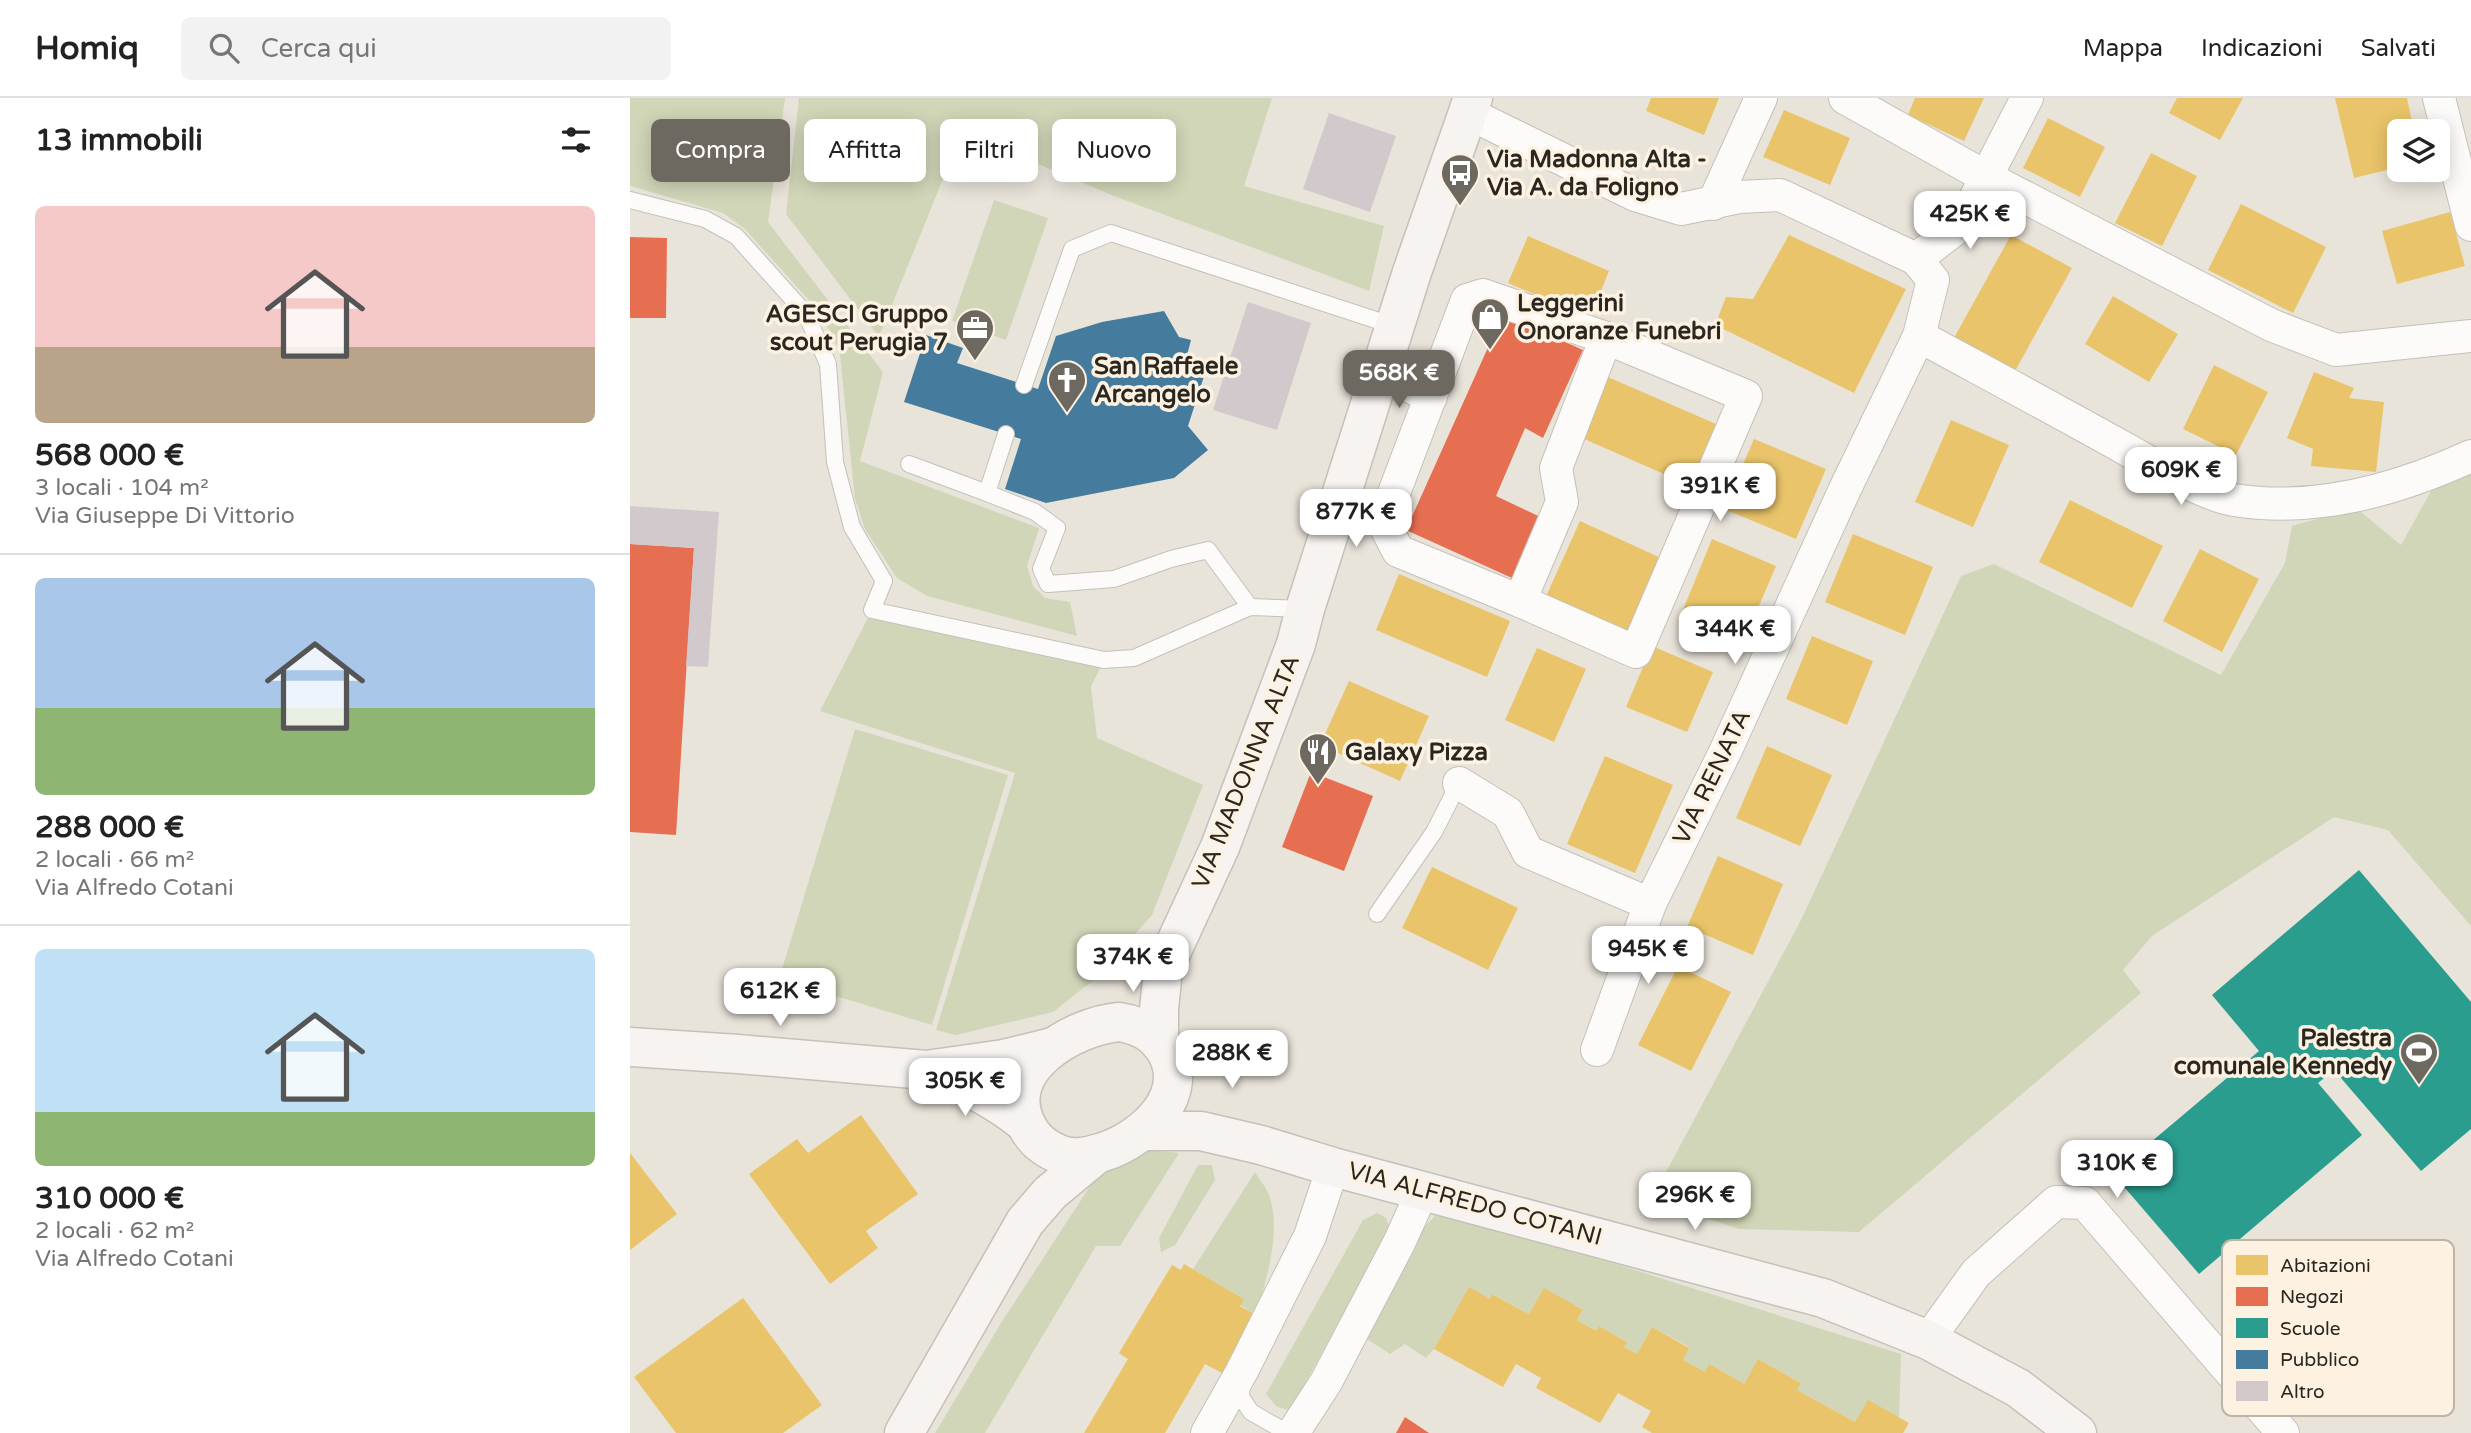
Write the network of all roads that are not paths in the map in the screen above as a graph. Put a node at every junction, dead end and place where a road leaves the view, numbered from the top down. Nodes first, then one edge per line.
1 (1761, 98) edge
2 (1845, 98) edge
3 (2027, 98) edge
4 (2439, 98) edge
5 (1470, 106) edge
6 (1986, 177) junction
7 (630, 200) edge
8 (1713, 204) junction
9 (2471, 225) edge
10 (1916, 259) junction
11 (1394, 326) junction
12 (1919, 336) junction
13 (2471, 336) edge
14 (1606, 338) junction
15 (1382, 373) junction
16 (1024, 385) dead end
17 (1431, 397) junction
18 (1006, 434) dead end
19 (2471, 456) edge
20 (909, 464) dead end
21 (987, 493) junction
22 (1520, 601) junction
23 (1250, 607) junction
24 (1305, 609) junction
25 (1459, 783) joint
26 (1650, 904) junction
27 (1377, 914) dead end
28 (1163, 971) junction
29 (1088, 1028) junction
30 (630, 1047) edge
31 (1052, 1047) junction
32 (1597, 1050) dead end
33 (1166, 1055) junction
34 (926, 1070) junction
35 (1028, 1128) junction
36 (1144, 1131) junction
37 (1261, 1145) junction
38 (1097, 1154) junction
39 (1332, 1167) junction
40 (1423, 1190) junction
41 (1025, 1222) junction
42 (1928, 1340) junction
43 (2222, 1362) edge
44 (1242, 1371) junction
45 (2268, 1416) edge
46 (1294, 1431) edge
47 (904, 1433) edge
48 (1207, 1433) edge
49 (2077, 1433) edge
50 (2283, 1433) edge

1 - 8 street
2 - 6 street
3 - 6 street
4 - 9 street
5 - 8 street
5 - 11 street, VIA MADONNA ALTA
6 - 10 street
6 - 13 street
7 - 23 lane
8 - 10 street
10 - 12 street, VIA RENATA
11 - 15 street, VIA MADONNA ALTA
11 - 16 lane
12 - 19 street
12 - 26 street, VIA RENATA
14 - 17 street
14 - 22 street
14 - 22 street
15 - 17 street
15 - 24 street, VIA MADONNA ALTA
17 - 22 street
18 - 21 lane
20 - 21 lane
21 - 23 lane
23 - 24 lane
24 - 28 street, VIA MADONNA ALTA
25 - 26 street
25 - 27 lane
26 - 32 street, VIA RENATA
28 - 29 street, VIA MADONNA ALTA
28 - 33 street, VIA MADONNA ALTA
29 - 31 street, VIA MADONNA ALTA
29 - 33 street, VIA MADONNA ALTA
30 - 34 street
31 - 34 street
31 - 35 street, VIA MADONNA ALTA
33 - 36 street, VIA MADONNA ALTA
33 - 37 street, VIA ALFREDO COTANI
34 - 35 street
35 - 38 street, VIA MADONNA ALTA
35 - 41 street, VIA MADONNA ALTA
36 - 37 street, VIA ALFREDO COTANI
36 - 38 street, VIA MADONNA ALTA
37 - 39 street, VIA ALFREDO COTANI
38 - 41 street, VIA MADONNA ALTA
39 - 40 street, VIA ALFREDO COTANI
39 - 44 street
40 - 42 street, VIA ALFREDO COTANI
40 - 46 street
41 - 47 street, VIA MADONNA ALTA
42 - 43 street
42 - 49 street, VIA ALFREDO COTANI
44 - 46 lane
44 - 48 street
45 - 50 street

